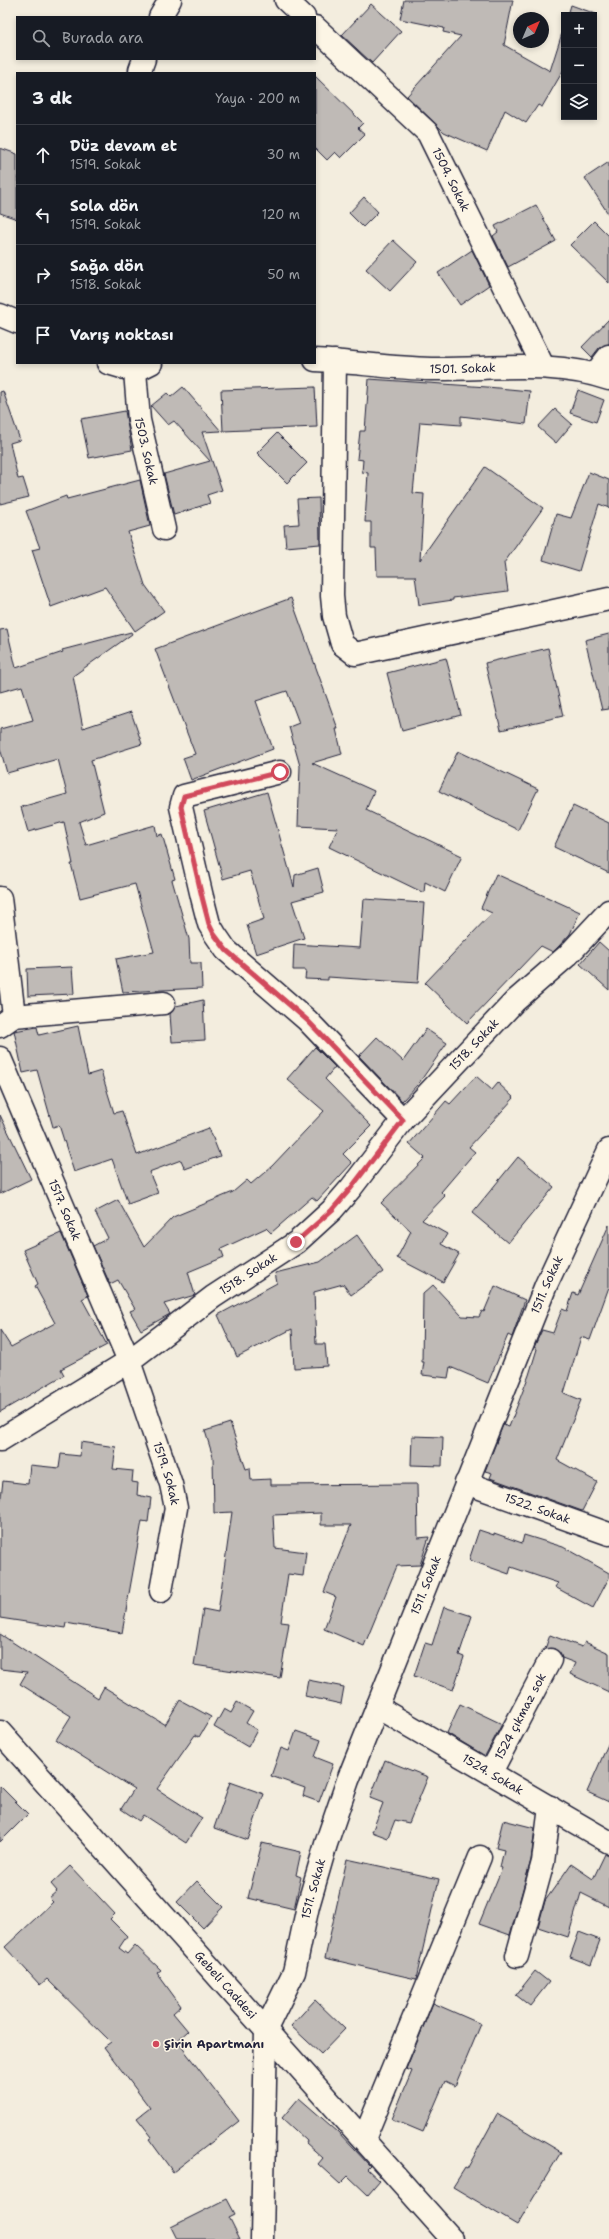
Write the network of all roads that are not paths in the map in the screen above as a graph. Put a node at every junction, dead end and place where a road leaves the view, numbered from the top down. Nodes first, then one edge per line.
1 (170, 0) edge
2 (286, 0) edge
3 (161, 16) edge
4 (303, 16) edge
5 (316, 28) edge
6 (0, 315) edge
7 (16, 322) edge
8 (609, 356) edge
9 (325, 360) edge
10 (117, 364) edge
11 (543, 366) junction
12 (143, 367) edge
13 (602, 377) edge
14 (164, 529) dead end
15 (609, 599) edge
16 (280, 772) dead end
17 (0, 898) edge
18 (609, 911) edge
19 (164, 1003) dead end
20 (7, 1021) edge
21 (0, 1058) edge
22 (403, 1120) junction
23 (609, 1150) edge
24 (129, 1361) junction
25 (0, 1440) edge
26 (466, 1483) junction
27 (609, 1534) edge
28 (161, 1591) dead end
29 (550, 1660) dead end
30 (376, 1707) junction
31 (0, 1732) edge
32 (491, 1772) junction
33 (550, 1807) junction
34 (609, 1842) edge
35 (480, 1856) dead end
36 (517, 1956) dead end
37 (266, 2030) junction
38 (364, 2139) junction
39 (262, 2239) edge
40 (452, 2239) edge

1 - 3 street
2 - 4 street
5 - 11 street, 1504. Sokak
6 - 7 street
8 - 13 street
9 - 11 street, 1501. Sokak
9 - 15 street
10 - 12 street
11 - 13 street, 1501. Sokak
12 - 14 street, 1503. Sokak
16 - 22 street
17 - 20 street
18 - 22 street, 1518. Sokak
19 - 20 street
21 - 24 street, 1517. Sokak
22 - 24 street, 1518. Sokak
23 - 26 street, 1511. Sokak
24 - 25 street, 1518. Sokak
24 - 28 street, 1519. Sokak
26 - 27 street, 1522. Sokak
26 - 30 street, 1511. Sokak
29 - 32 street, 1524 çıkmaz sok
30 - 32 street, 1524. Sokak
30 - 37 street, 1511. Sokak
31 - 37 street, Gebeli Caddesi
32 - 33 street, 1524. Sokak
33 - 34 street, 1524. Sokak
33 - 36 street
35 - 38 street
37 - 38 street, Gebeli Caddesi
37 - 39 street
38 - 40 street, Gebeli Caddesi

